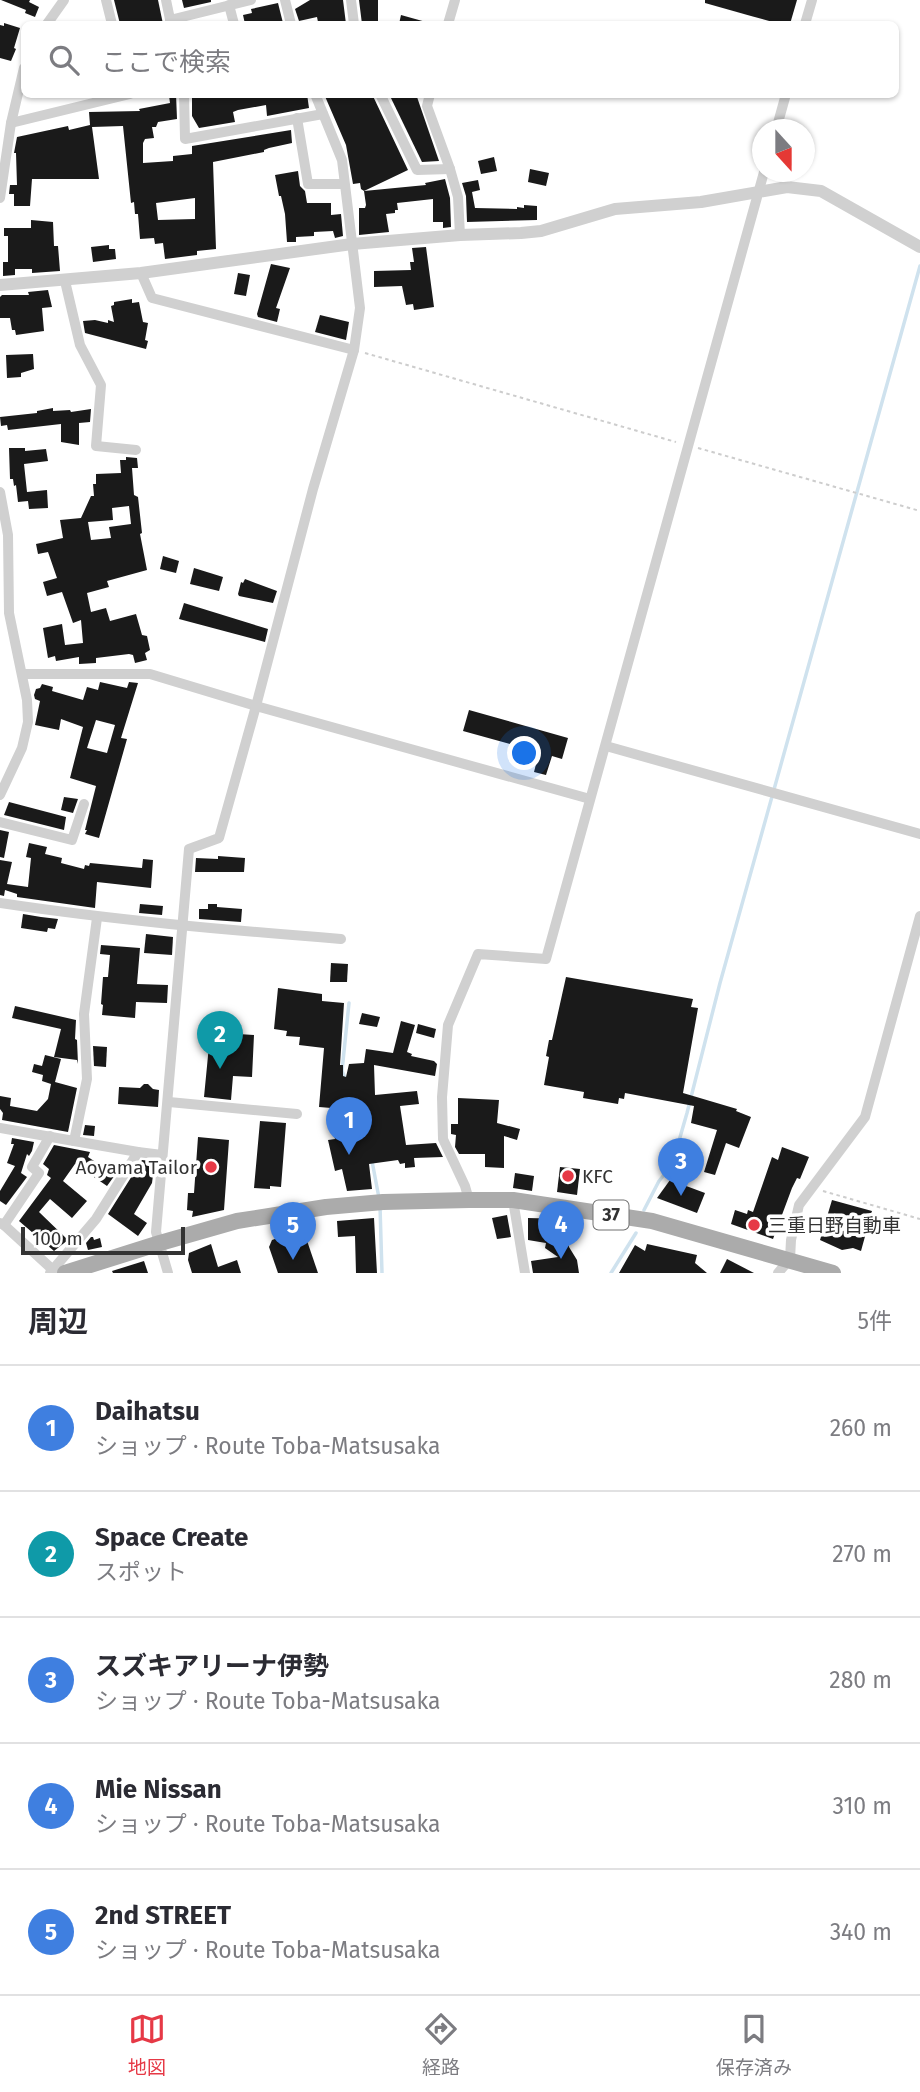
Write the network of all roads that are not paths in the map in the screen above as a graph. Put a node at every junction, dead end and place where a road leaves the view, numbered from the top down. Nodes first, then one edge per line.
1 (64, 0) edge
2 (106, 0) edge
3 (166, 0) edge
4 (251, 0) edge
5 (285, 0) edge
6 (351, 0) edge
7 (455, 0) edge
8 (812, 0) edge
9 (229, 5) junction
10 (49, 21) edge
11 (111, 21) edge
12 (171, 21) edge
13 (174, 21) edge
14 (233, 21) edge
15 (290, 21) edge
16 (354, 21) edge
17 (449, 21) edge
18 (806, 21) edge
19 (21, 81) edge
20 (116, 98) edge
21 (184, 98) edge
22 (317, 98) edge
23 (382, 98) edge
24 (429, 98) edge
25 (785, 98) edge
26 (323, 114) junction
27 (297, 118) junction
28 (779, 119) edge
29 (11, 123) junction
30 (450, 169) junction
31 (761, 182) edge
32 (344, 184) junction
33 (758, 193) junction
34 (0, 198) edge
35 (460, 235) junction
36 (352, 243) junction
37 (920, 247) edge
38 (141, 274) junction
39 (65, 281) junction
40 (0, 285) edge
41 (354, 350) junction
42 (136, 450) dead end
43 (0, 492) edge
44 (4, 574) edge
45 (22, 674) junction
46 (256, 706) junction
47 (606, 746) junction
48 (0, 795) edge
49 (590, 799) junction
50 (84, 804) dead end
51 (0, 822) edge
52 (920, 834) edge
53 (0, 903) edge
54 (920, 916) edge
55 (97, 918) junction
56 (182, 927) junction
57 (341, 939) dead end
58 (169, 1102) junction
59 (297, 1114) dead end
60 (0, 1128) edge
61 (50, 1136) junction
62 (74, 1141) junction
63 (138, 1152) junction
64 (162, 1155) junction
65 (469, 1200) junction
66 (513, 1200) junction
67 (2, 1224) edge
68 (160, 1242) junction
69 (790, 1259) junction
70 (56, 1272) edge
71 (168, 1273) edge
72 (525, 1273) edge
73 (778, 1273) edge
74 (832, 1273) edge

1 - 10 street
2 - 11 street
3 - 12 street
4 - 9 street
5 - 15 street
6 - 16 street
7 - 17 street
8 - 18 street
9 - 13 street
9 - 14 street
19 - 29 street
20 - 29 street
21 - 27 street
22 - 26 street
23 - 30 street
24 - 30 street
25 - 28 street
26 - 27 street
26 - 32 street
27 - 32 street
29 - 34 street
30 - 35 street
31 - 33 street
32 - 36 street
33 - 35 street
33 - 37 street
33 - 47 street
35 - 36 street
36 - 38 street
36 - 41 street
38 - 39 street
38 - 41 street
39 - 40 street
39 - 42 street
41 - 46 street
43 - 44 street
44 - 45 street
45 - 46 street
45 - 48 street
46 - 49 street
46 - 56 street
47 - 49 street
47 - 52 street
49 - 65 street
50 - 51 street
53 - 55 street
54 - 69 street
55 - 56 street
55 - 62 street
56 - 57 street
56 - 58 street
58 - 59 street
58 - 64 street
60 - 61 street
61 - 62 street
61 - 67 street
62 - 63 street
63 - 64 street
63 - 70 street
64 - 68 street
65 - 66 main road, 37
65 - 68 main road, 37
66 - 69 main road, 37
66 - 72 street
67 - 70 street
68 - 70 main road, 37
68 - 71 street
69 - 73 street
69 - 74 main road, 37

